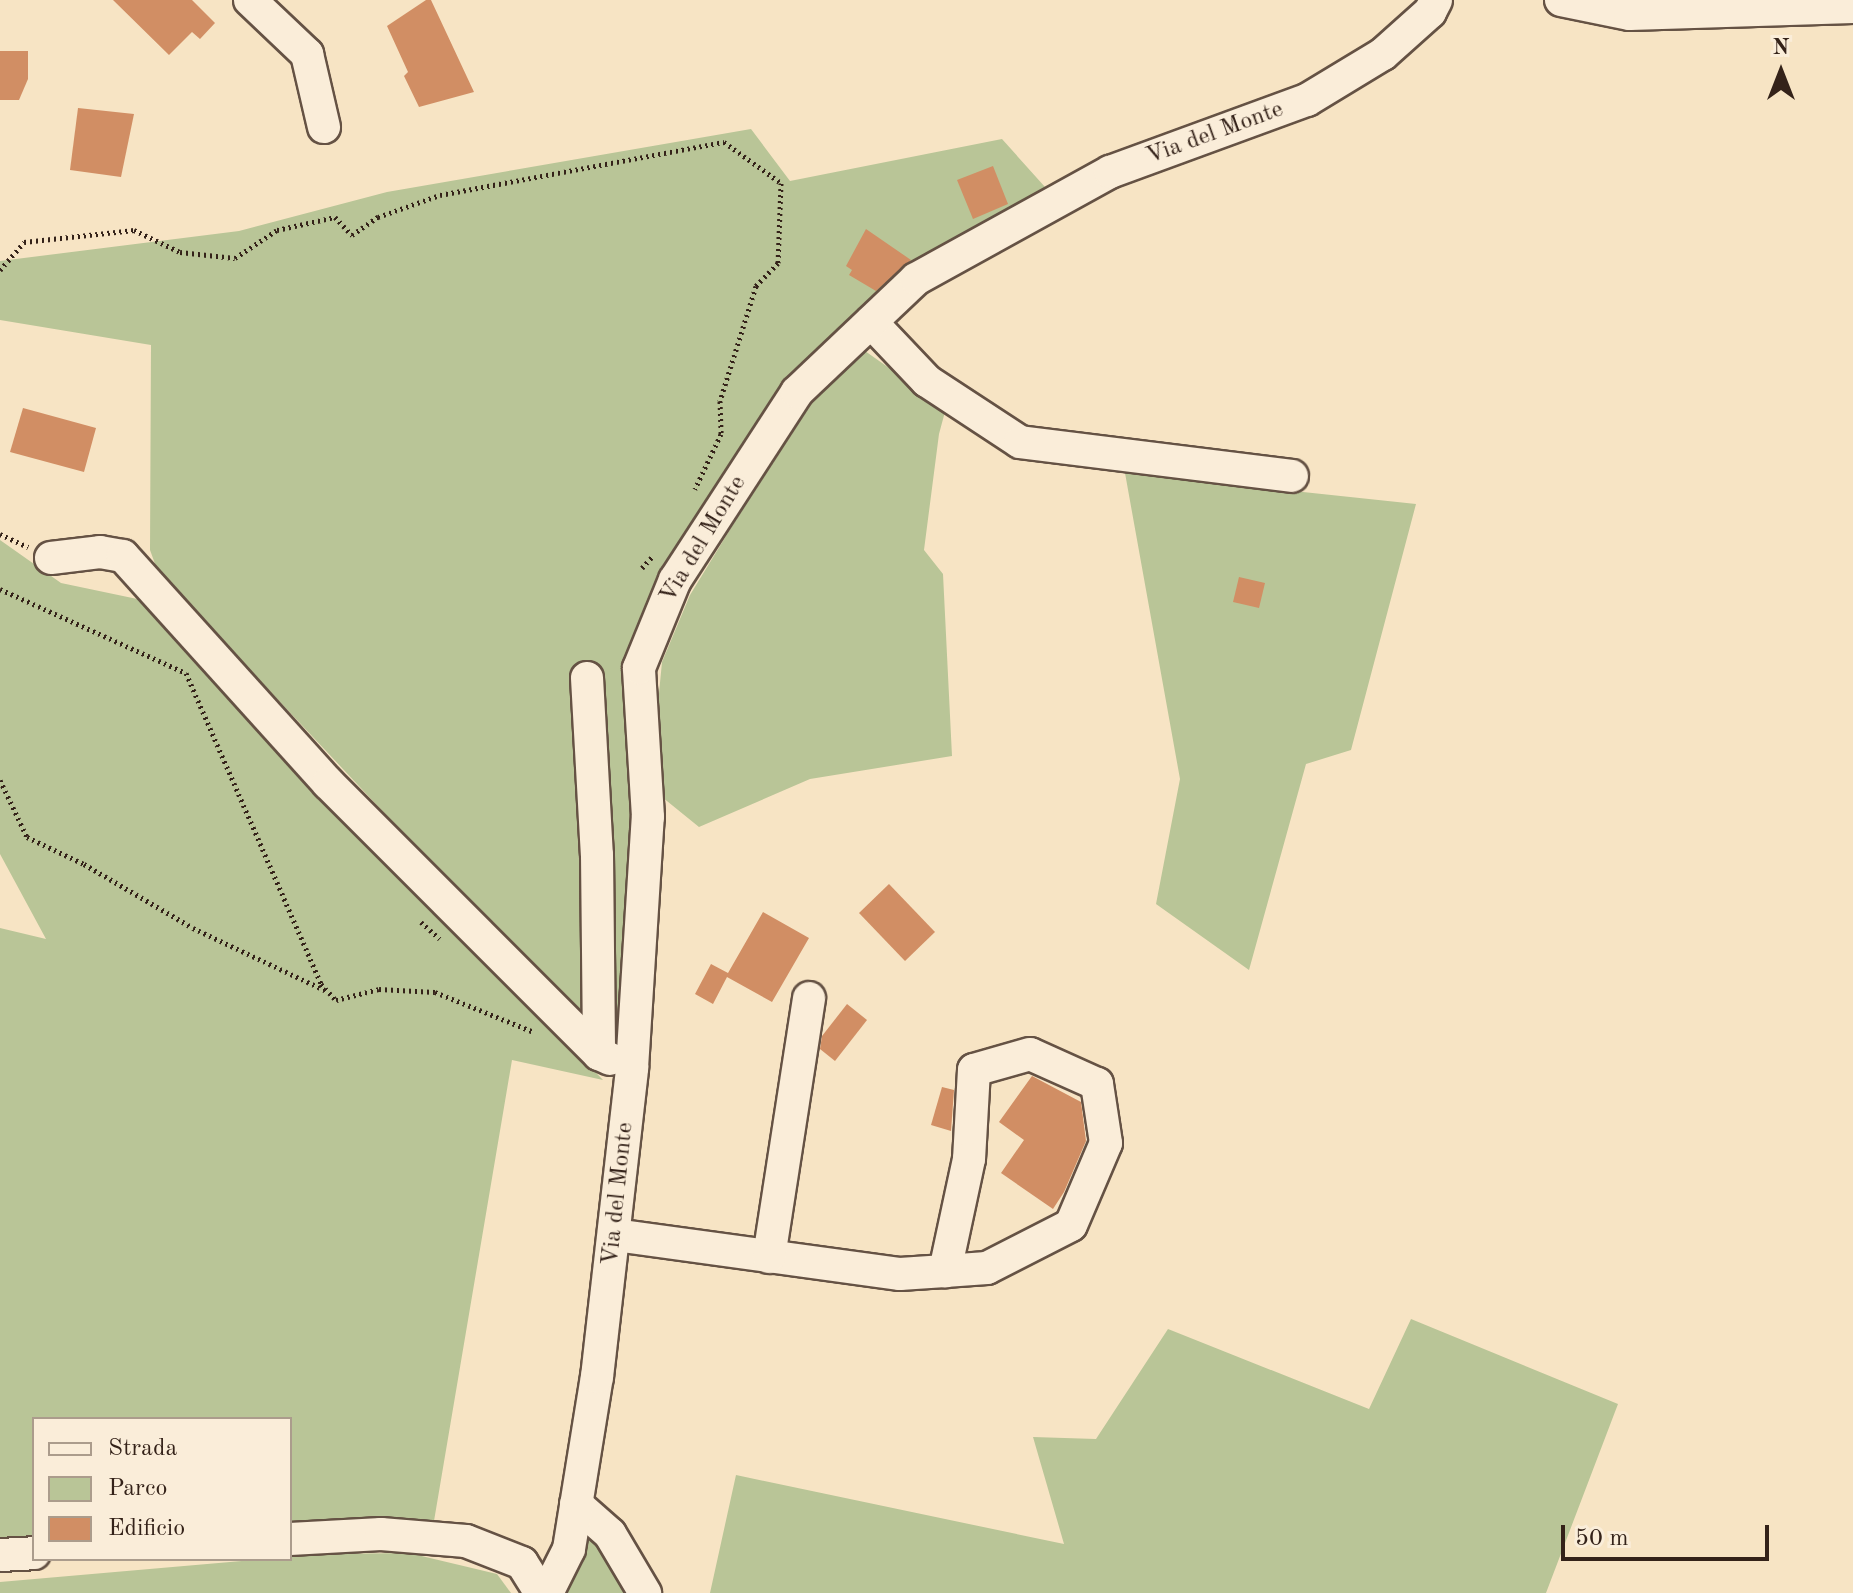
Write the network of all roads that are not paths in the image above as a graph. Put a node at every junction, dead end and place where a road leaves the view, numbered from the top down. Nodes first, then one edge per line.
1 (250, 0) edge
2 (1436, 0) edge
3 (1561, 0) edge
4 (1853, 7) edge
5 (324, 127) dead end
6 (871, 322) junction
7 (1292, 476) dead end
8 (51, 558) dead end
9 (675, 580) junction
10 (629, 619) dead end
11 (587, 678) dead end
12 (809, 998) dead end
13 (599, 1054) junction
14 (632, 1068) junction
15 (615, 1235) junction
16 (769, 1257) junction
17 (945, 1271) junction
18 (576, 1504) junction
19 (292, 1539) edge
20 (32, 1553) edge
21 (0, 1555) edge
22 (541, 1593) edge
23 (547, 1593) edge
24 (645, 1593) edge

1 - 5 street
2 - 6 street, Via del Monte
3 - 4 street
6 - 7 street
6 - 9 street, Via del Monte
8 - 13 street
9 - 10 street
9 - 14 street, Via del Monte
11 - 13 street
12 - 16 street
13 - 14 street
14 - 15 street, Via del Monte
15 - 16 street
15 - 18 street, Via del Monte
16 - 17 street
17 - 17 street
18 - 23 street, Via del Monte
18 - 24 street
19 - 22 street
20 - 21 street

